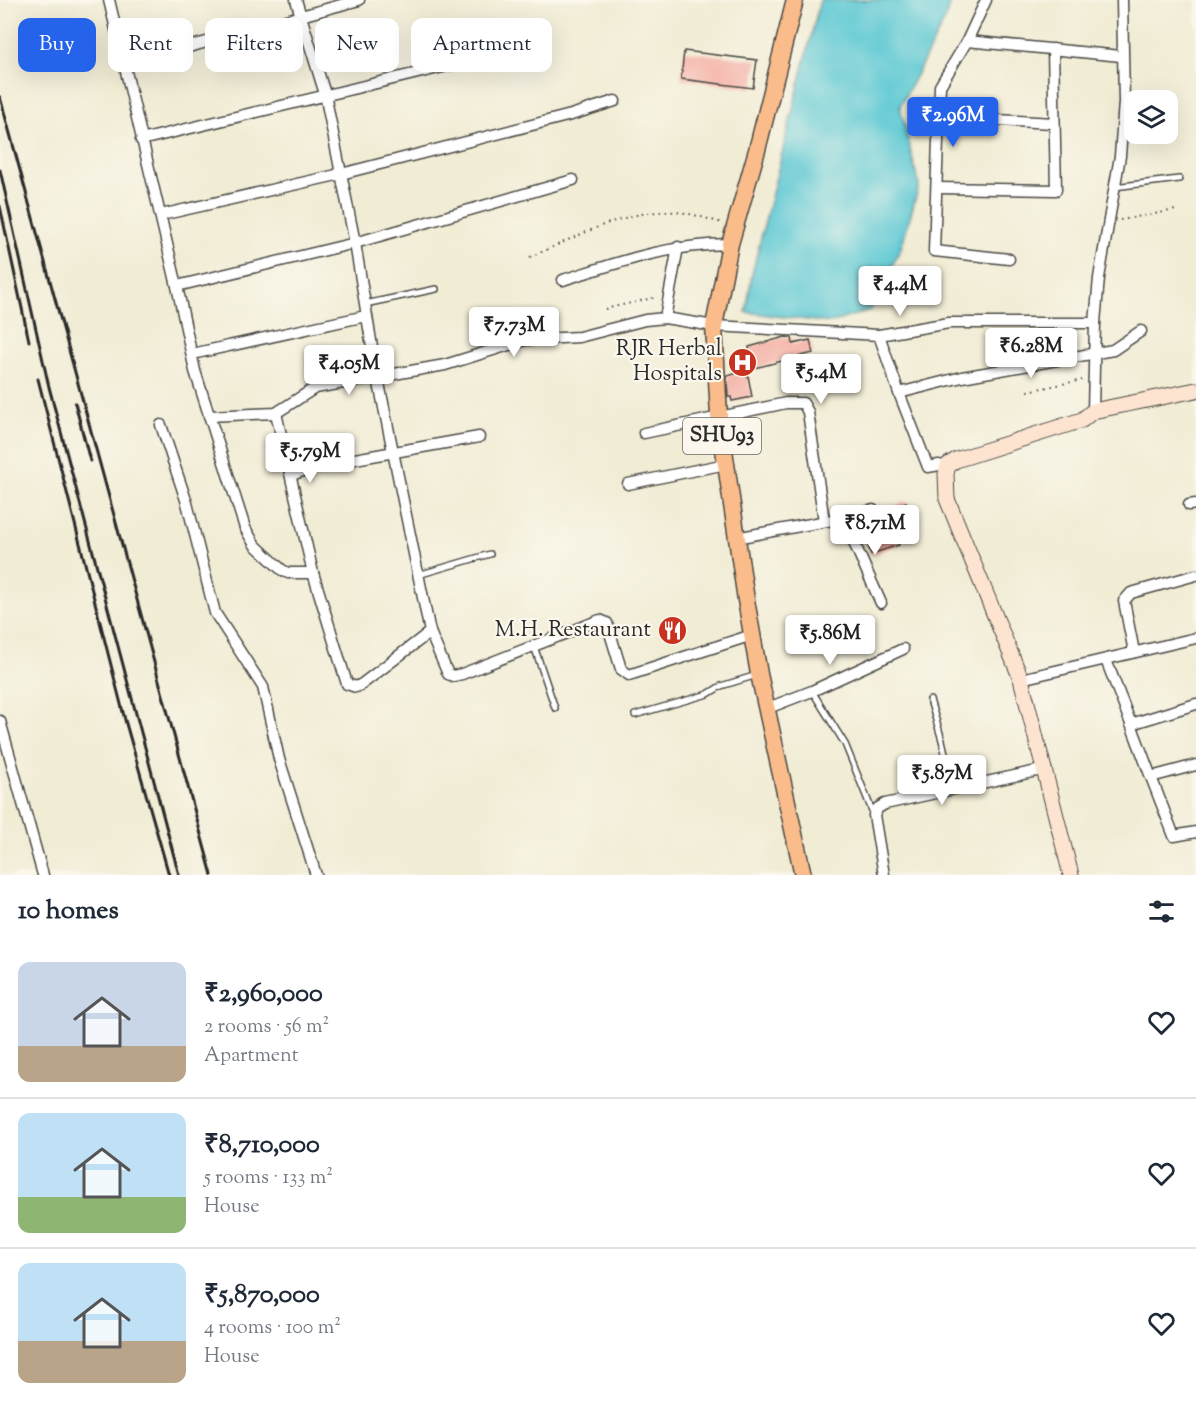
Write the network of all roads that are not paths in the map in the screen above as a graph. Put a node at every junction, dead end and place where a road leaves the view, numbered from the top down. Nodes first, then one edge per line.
1 (109, 0) edge
2 (296, 0) edge
3 (359, 0) edge
4 (795, 0) edge
5 (986, 0) edge
6 (1122, 0) edge
7 (301, 15) junction
8 (113, 18) edge
9 (967, 41) junction
10 (193, 45) edge
11 (1053, 49) junction
12 (1121, 56) junction
13 (125, 72) edge
14 (419, 72) edge
15 (326, 94) junction
16 (615, 101) dead end
17 (940, 117) junction
18 (1054, 123) junction
19 (141, 140) junction
20 (341, 174) junction
21 (1179, 179) dead end
22 (573, 180) dead end
23 (1114, 187) junction
24 (937, 188) junction
25 (161, 215) junction
26 (355, 243) junction
27 (730, 244) junction
28 (678, 247) junction
29 (1009, 259) dead end
30 (563, 280) dead end
31 (177, 286) junction
32 (436, 289) dead end
33 (364, 304) junction
34 (366, 316) junction
35 (664, 318) junction
36 (1095, 323) junction
37 (714, 326) junction
38 (1141, 331) dead end
39 (879, 335) junction
40 (1095, 353) junction
41 (192, 354) junction
42 (377, 375) junction
43 (1196, 390) edge
44 (899, 393) junction
45 (1093, 411) junction
46 (276, 413) junction
47 (208, 416) junction
48 (719, 416) junction
49 (161, 425) dead end
50 (644, 433) dead end
51 (479, 437) dead end
52 (394, 453) junction
53 (726, 464) junction
54 (948, 468) junction
55 (291, 475) junction
56 (628, 484) dead end
57 (873, 510) dead end
58 (843, 518) junction
59 (824, 521) junction
60 (736, 537) junction
61 (490, 554) dead end
62 (313, 573) junction
63 (418, 575) junction
64 (1196, 575) edge
65 (881, 603) dead end
66 (430, 632) junction
67 (752, 635) junction
68 (1196, 638) edge
69 (534, 645) junction
70 (903, 649) dead end
71 (1134, 652) junction
72 (1106, 660) junction
73 (759, 674) junction
74 (1022, 679) junction
75 (812, 692) junction
76 (930, 700) dead end
77 (1196, 704) edge
78 (555, 708) dead end
79 (768, 708) junction
80 (635, 715) dead end
81 (0, 721) edge
82 (1131, 724) junction
83 (1196, 765) edge
84 (1046, 769) junction
85 (1151, 777) junction
86 (953, 789) junction
87 (874, 815) junction
88 (1196, 832) edge
89 (43, 875) edge
90 (316, 875) edge
91 (803, 875) edge
92 (884, 875) edge
93 (1071, 875) edge

1 - 8 street
2 - 7 street
3 - 7 street
4 - 27 main road, SHU93
5 - 9 street
6 - 12 street
7 - 10 street
7 - 15 street
9 - 11 street
9 - 17 street
11 - 12 street
11 - 18 street
12 - 23 street
13 - 19 street
14 - 15 street
15 - 19 street
15 - 20 street
16 - 20 street
17 - 18 street
17 - 24 street
18 - 24 street
19 - 25 street
20 - 25 street
20 - 26 street
21 - 23 lane
22 - 26 street
23 - 36 street
24 - 29 street
25 - 31 street
26 - 31 street
26 - 33 street
27 - 28 street
27 - 37 main road, SHU93
28 - 30 street
28 - 35 street
31 - 41 street
32 - 33 lane
33 - 34 street
34 - 41 street
34 - 42 street
35 - 37 street
35 - 42 street
36 - 39 street
36 - 40 street
37 - 39 street
37 - 48 main road, SHU93
38 - 40 street
39 - 44 street
40 - 44 street
40 - 45 street
41 - 47 street
42 - 46 street
42 - 52 street
43 - 45 street
44 - 54 street
45 - 54 street
46 - 47 street
46 - 55 street
47 - 62 street
48 - 50 street
48 - 53 main road, SHU93
48 - 59 street
49 - 90 street
51 - 52 street
52 - 55 street
52 - 63 street
53 - 56 street
53 - 60 main road, SHU93
54 - 74 street
55 - 62 street
57 - 58 street
58 - 59 street
58 - 65 street
59 - 60 street
60 - 67 main road, SHU93
61 - 63 lane
62 - 66 street
63 - 66 street
64 - 71 street
66 - 69 street
67 - 69 street
67 - 73 main road, SHU93
68 - 71 street
69 - 78 lane
70 - 75 street
71 - 72 street
72 - 74 street
72 - 82 street
73 - 79 main road, SHU93
73 - 80 lane
74 - 84 street
75 - 79 street
75 - 87 lane
76 - 86 lane
77 - 82 street
79 - 91 main road, SHU93
81 - 89 street
82 - 85 street
83 - 85 street
84 - 86 street
84 - 93 street
85 - 88 street
86 - 87 street
87 - 92 street

